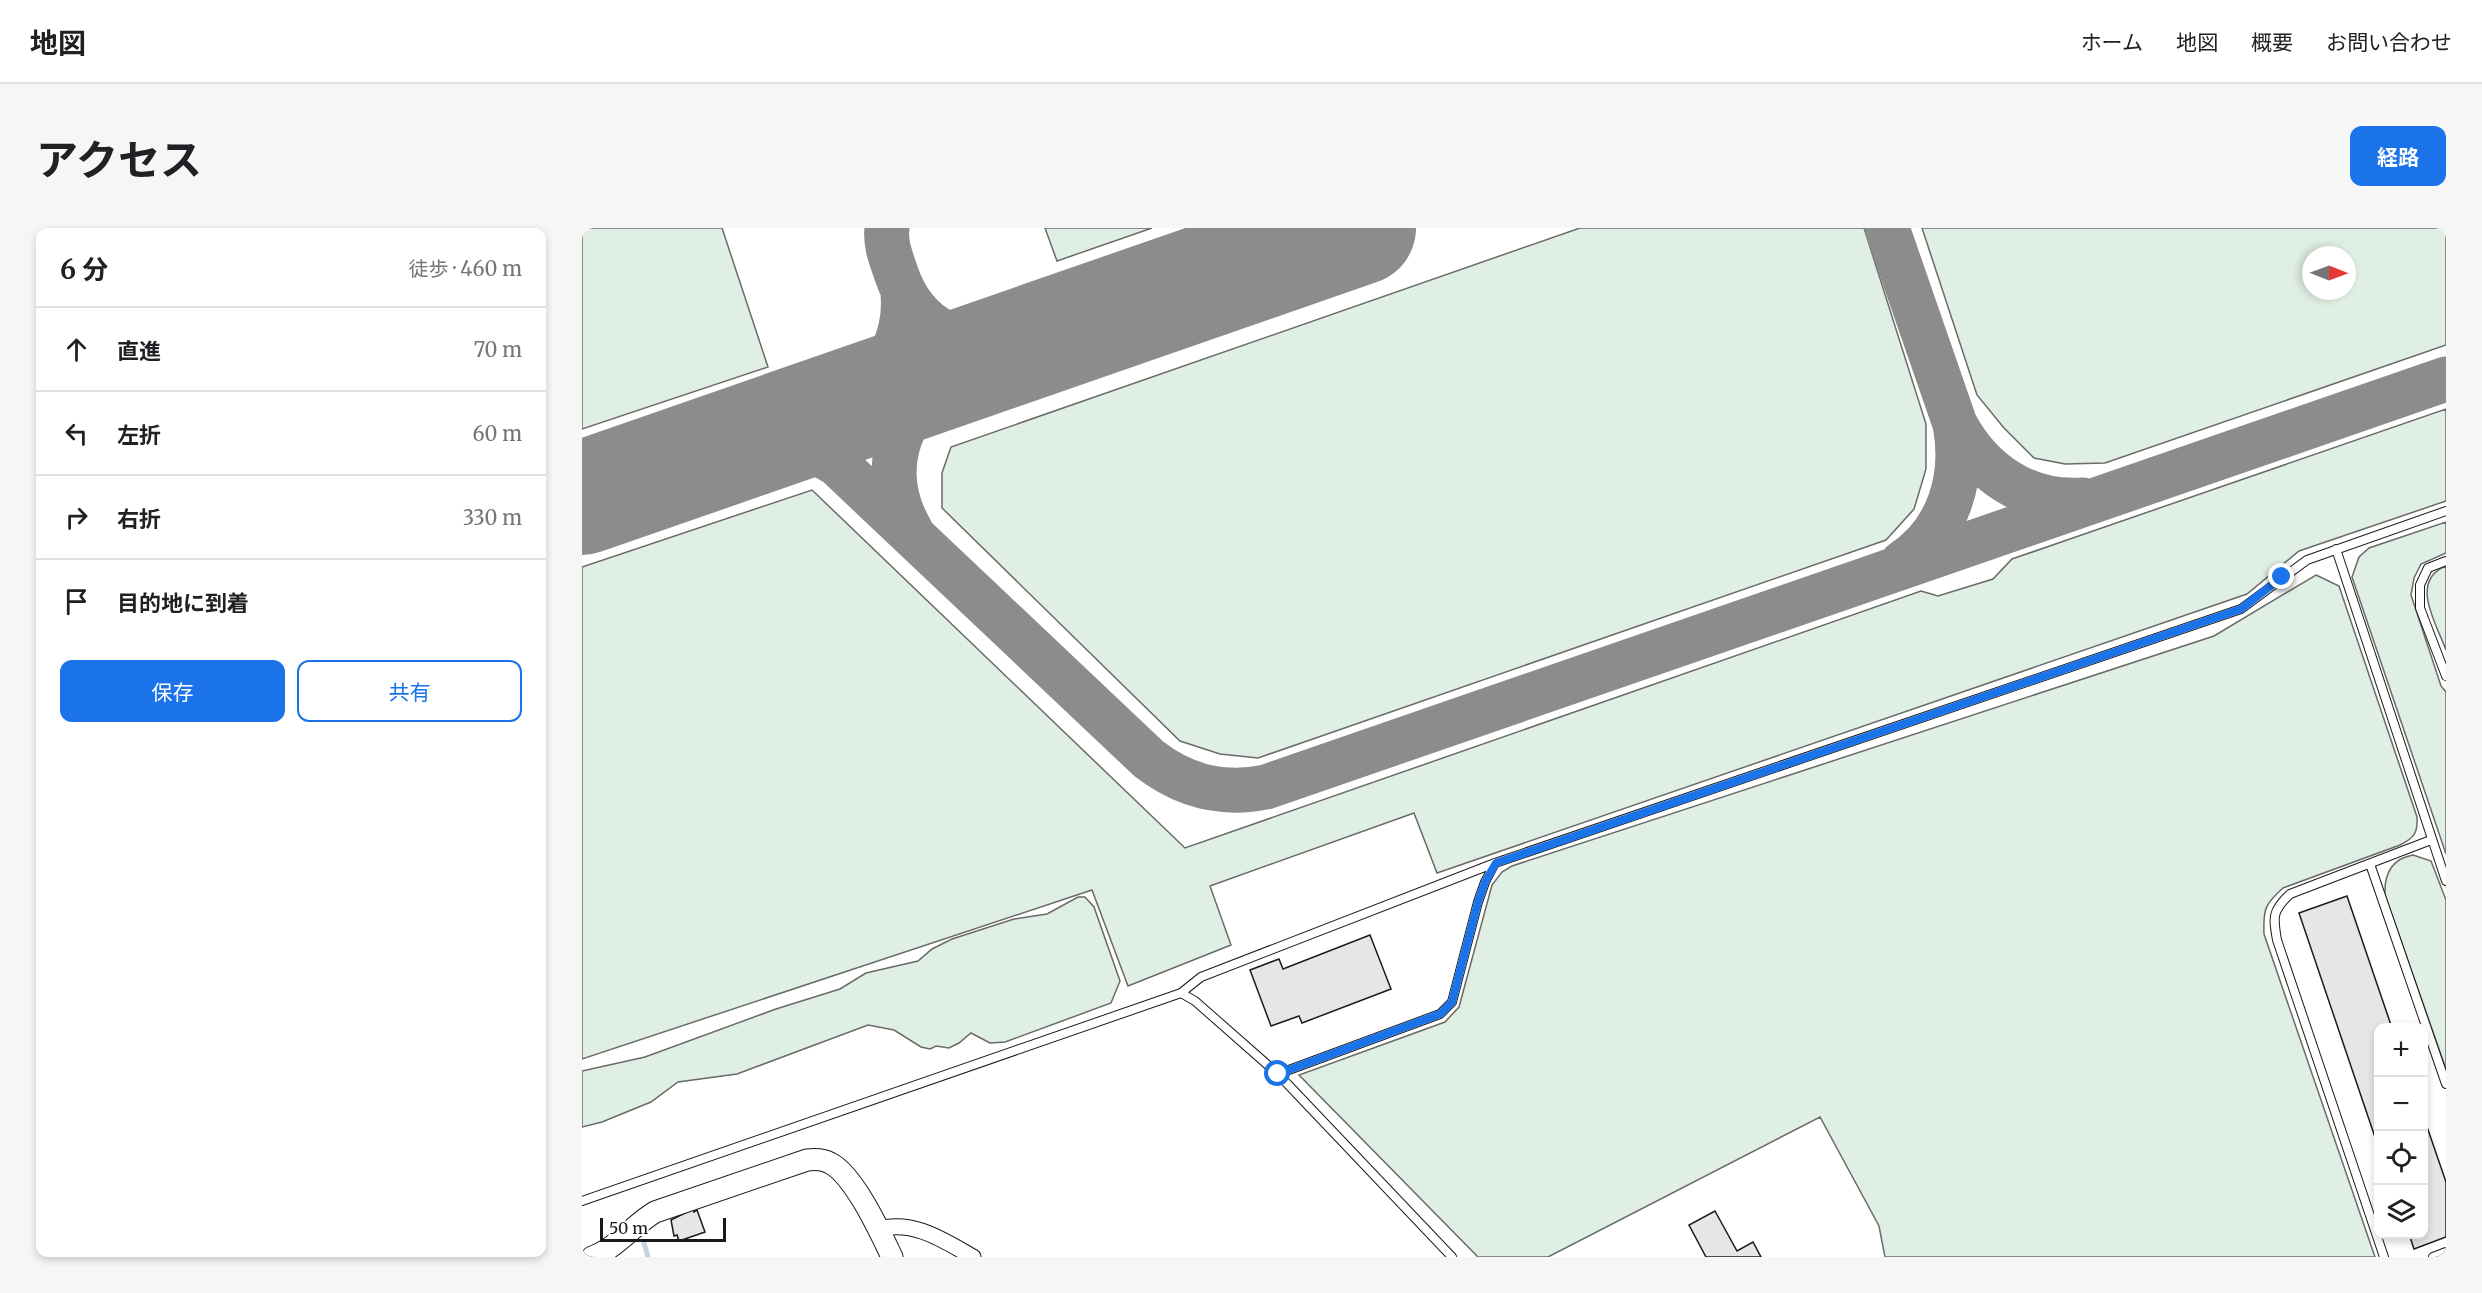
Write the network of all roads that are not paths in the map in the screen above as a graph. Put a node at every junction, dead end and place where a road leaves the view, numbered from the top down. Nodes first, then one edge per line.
1 (2446, 511) edge
2 (2336, 549) junction
3 (2446, 561) edge
4 (2446, 676) edge
5 (2431, 840) junction
6 (1496, 863) junction
7 (2370, 864) junction
8 (2446, 881) edge
9 (1181, 993) junction
10 (1278, 1074) junction
11 (2446, 1084) edge
12 (582, 1201) edge
13 (879, 1229) junction
14 (2446, 1252) edge
15 (592, 1257) edge
16 (892, 1257) edge
17 (973, 1257) edge
18 (1452, 1257) edge
19 (2384, 1257) edge
20 (2433, 1257) edge

1 - 2 lane
2 - 5 lane
2 - 6 lane
3 - 4 lane
5 - 7 lane
5 - 8 lane
6 - 9 lane
6 - 10 lane
7 - 11 lane
7 - 19 lane
9 - 10 lane
9 - 12 lane
10 - 18 lane
13 - 15 street
13 - 16 street
13 - 17 street
14 - 20 lane

